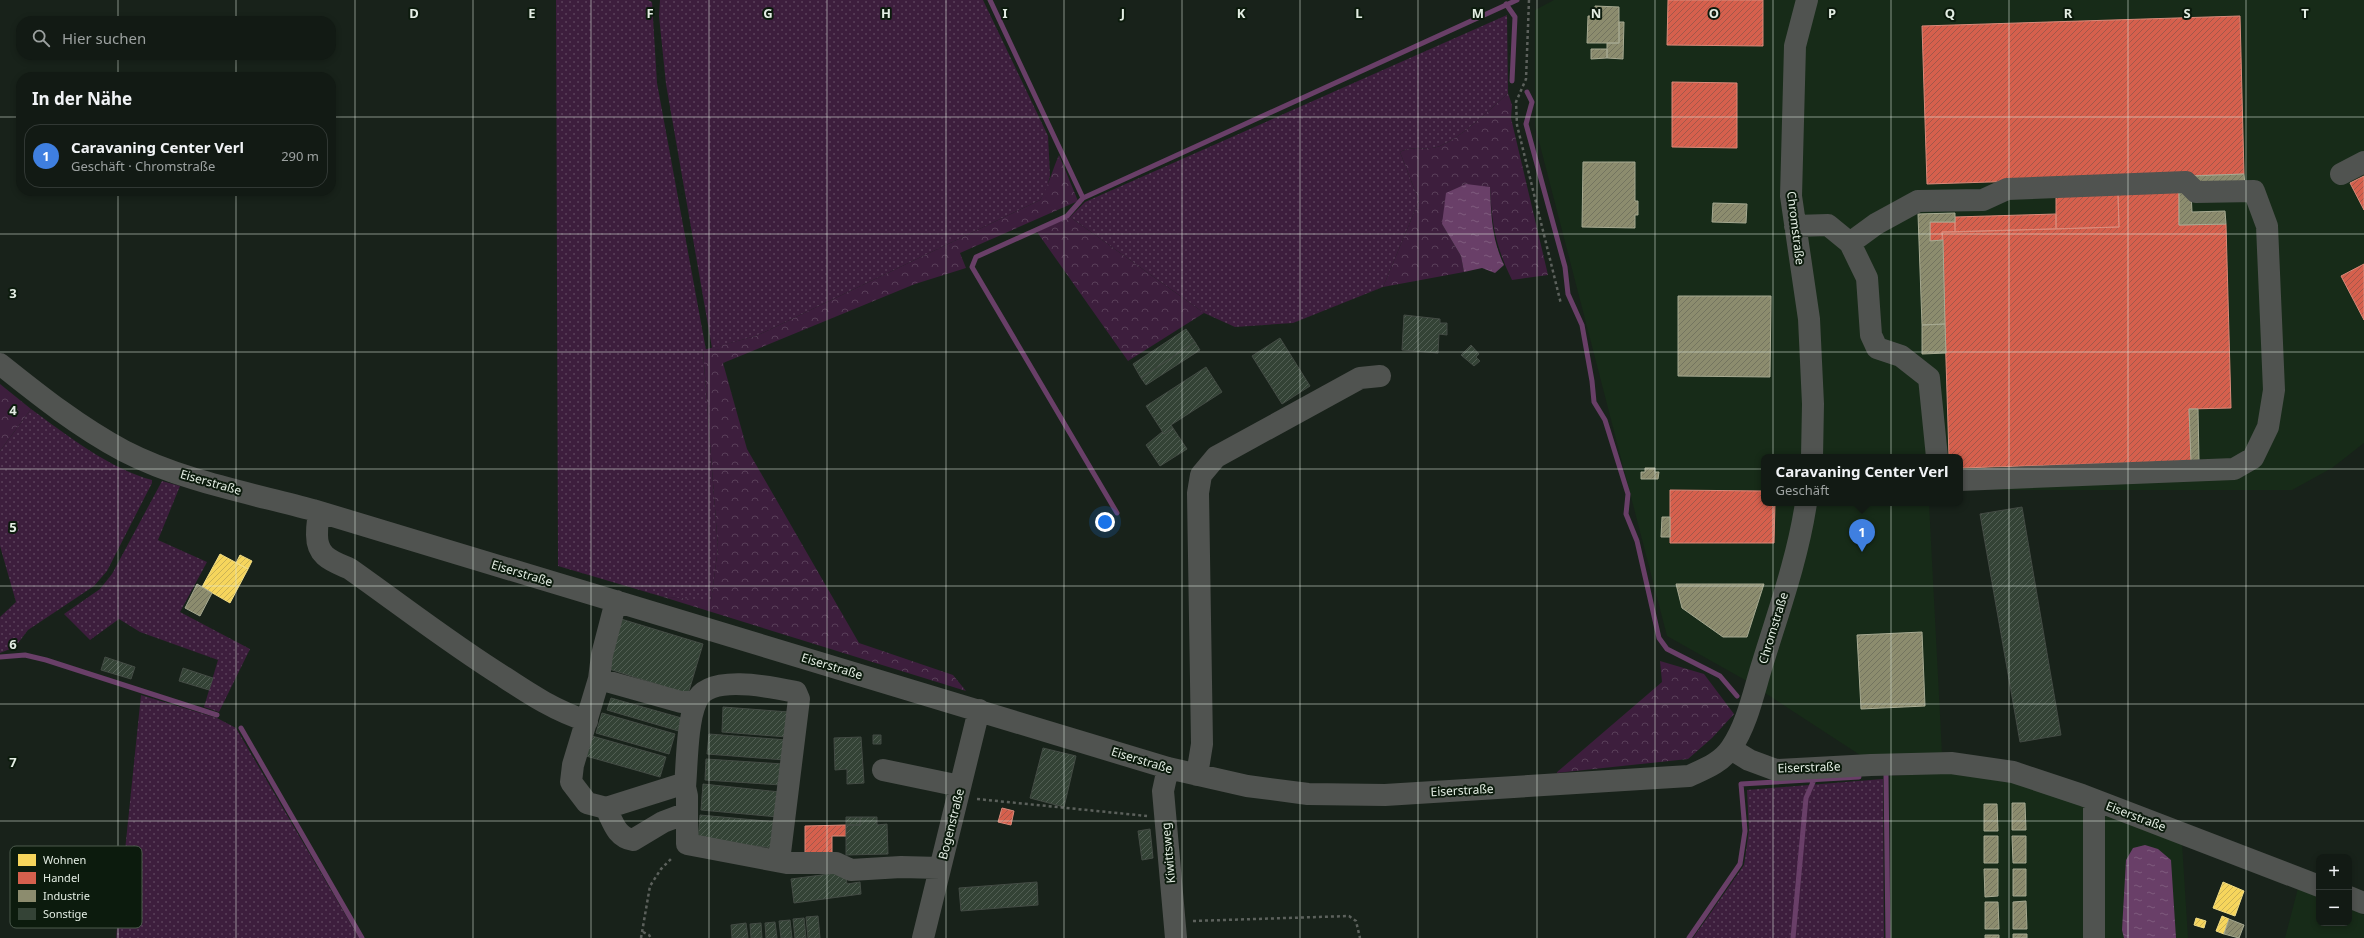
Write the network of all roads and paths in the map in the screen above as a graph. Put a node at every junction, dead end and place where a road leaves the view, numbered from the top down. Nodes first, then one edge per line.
1 (1529, 0) edge
2 (1807, 0) edge
3 (2364, 162) edge
4 (2341, 174) dead end
5 (1795, 226) junction
6 (1850, 243) junction
7 (1561, 304) dead end
8 (0, 364) edge
9 (1380, 376) dead end
10 (1812, 454) edge
11 (1937, 454) edge
12 (1963, 480) edge
13 (1806, 506) edge
14 (320, 513) junction
15 (616, 601) junction
16 (599, 679) junction
17 (696, 702) junction
18 (979, 710) junction
19 (587, 721) junction
20 (1731, 749) junction
21 (1168, 768) junction
22 (883, 770) dead end
23 (1197, 775) junction
24 (685, 787) junction
25 (959, 792) junction
26 (2094, 800) junction
27 (606, 808) junction
28 (687, 813) junction
29 (1165, 818) junction
30 (687, 844) junction
31 (779, 861) junction
32 (940, 868) junction
33 (2316, 885) edge
34 (2352, 898) edge
35 (2364, 903) edge
36 (1175, 930) edge
37 (643, 932) junction
38 (641, 938) edge
39 (651, 938) edge
40 (923, 938) edge
41 (1360, 938) edge
42 (2094, 938) edge

1 - 7 path
2 - 5 street, Chromstraße
3 - 4 street
5 - 6 street
5 - 10 street, Chromstraße
6 - 11 street
6 - 12 street
8 - 14 street, Eiserstraße
9 - 23 street
13 - 20 street, Chromstraße
14 - 15 street, Eiserstraße
14 - 19 street
15 - 16 street
15 - 18 street, Eiserstraße
16 - 17 street
16 - 19 street
17 - 24 street
17 - 31 street
18 - 21 street, Eiserstraße
18 - 25 street, Bogenstraße
19 - 27 street
20 - 23 street, Eiserstraße
20 - 26 street, Eiserstraße
21 - 23 street, Eiserstraße
21 - 29 street, Kiwittsweg
22 - 25 street
24 - 27 street
24 - 28 street
25 - 29 path
25 - 32 street, Bogenstraße
26 - 33 street, Eiserstraße
26 - 42 street
27 - 28 street
28 - 30 street
29 - 36 street, Kiwittsweg
30 - 31 street
30 - 37 path
31 - 32 street
32 - 40 street, Bogenstraße
34 - 35 street
36 - 41 path
37 - 38 path
37 - 39 path

